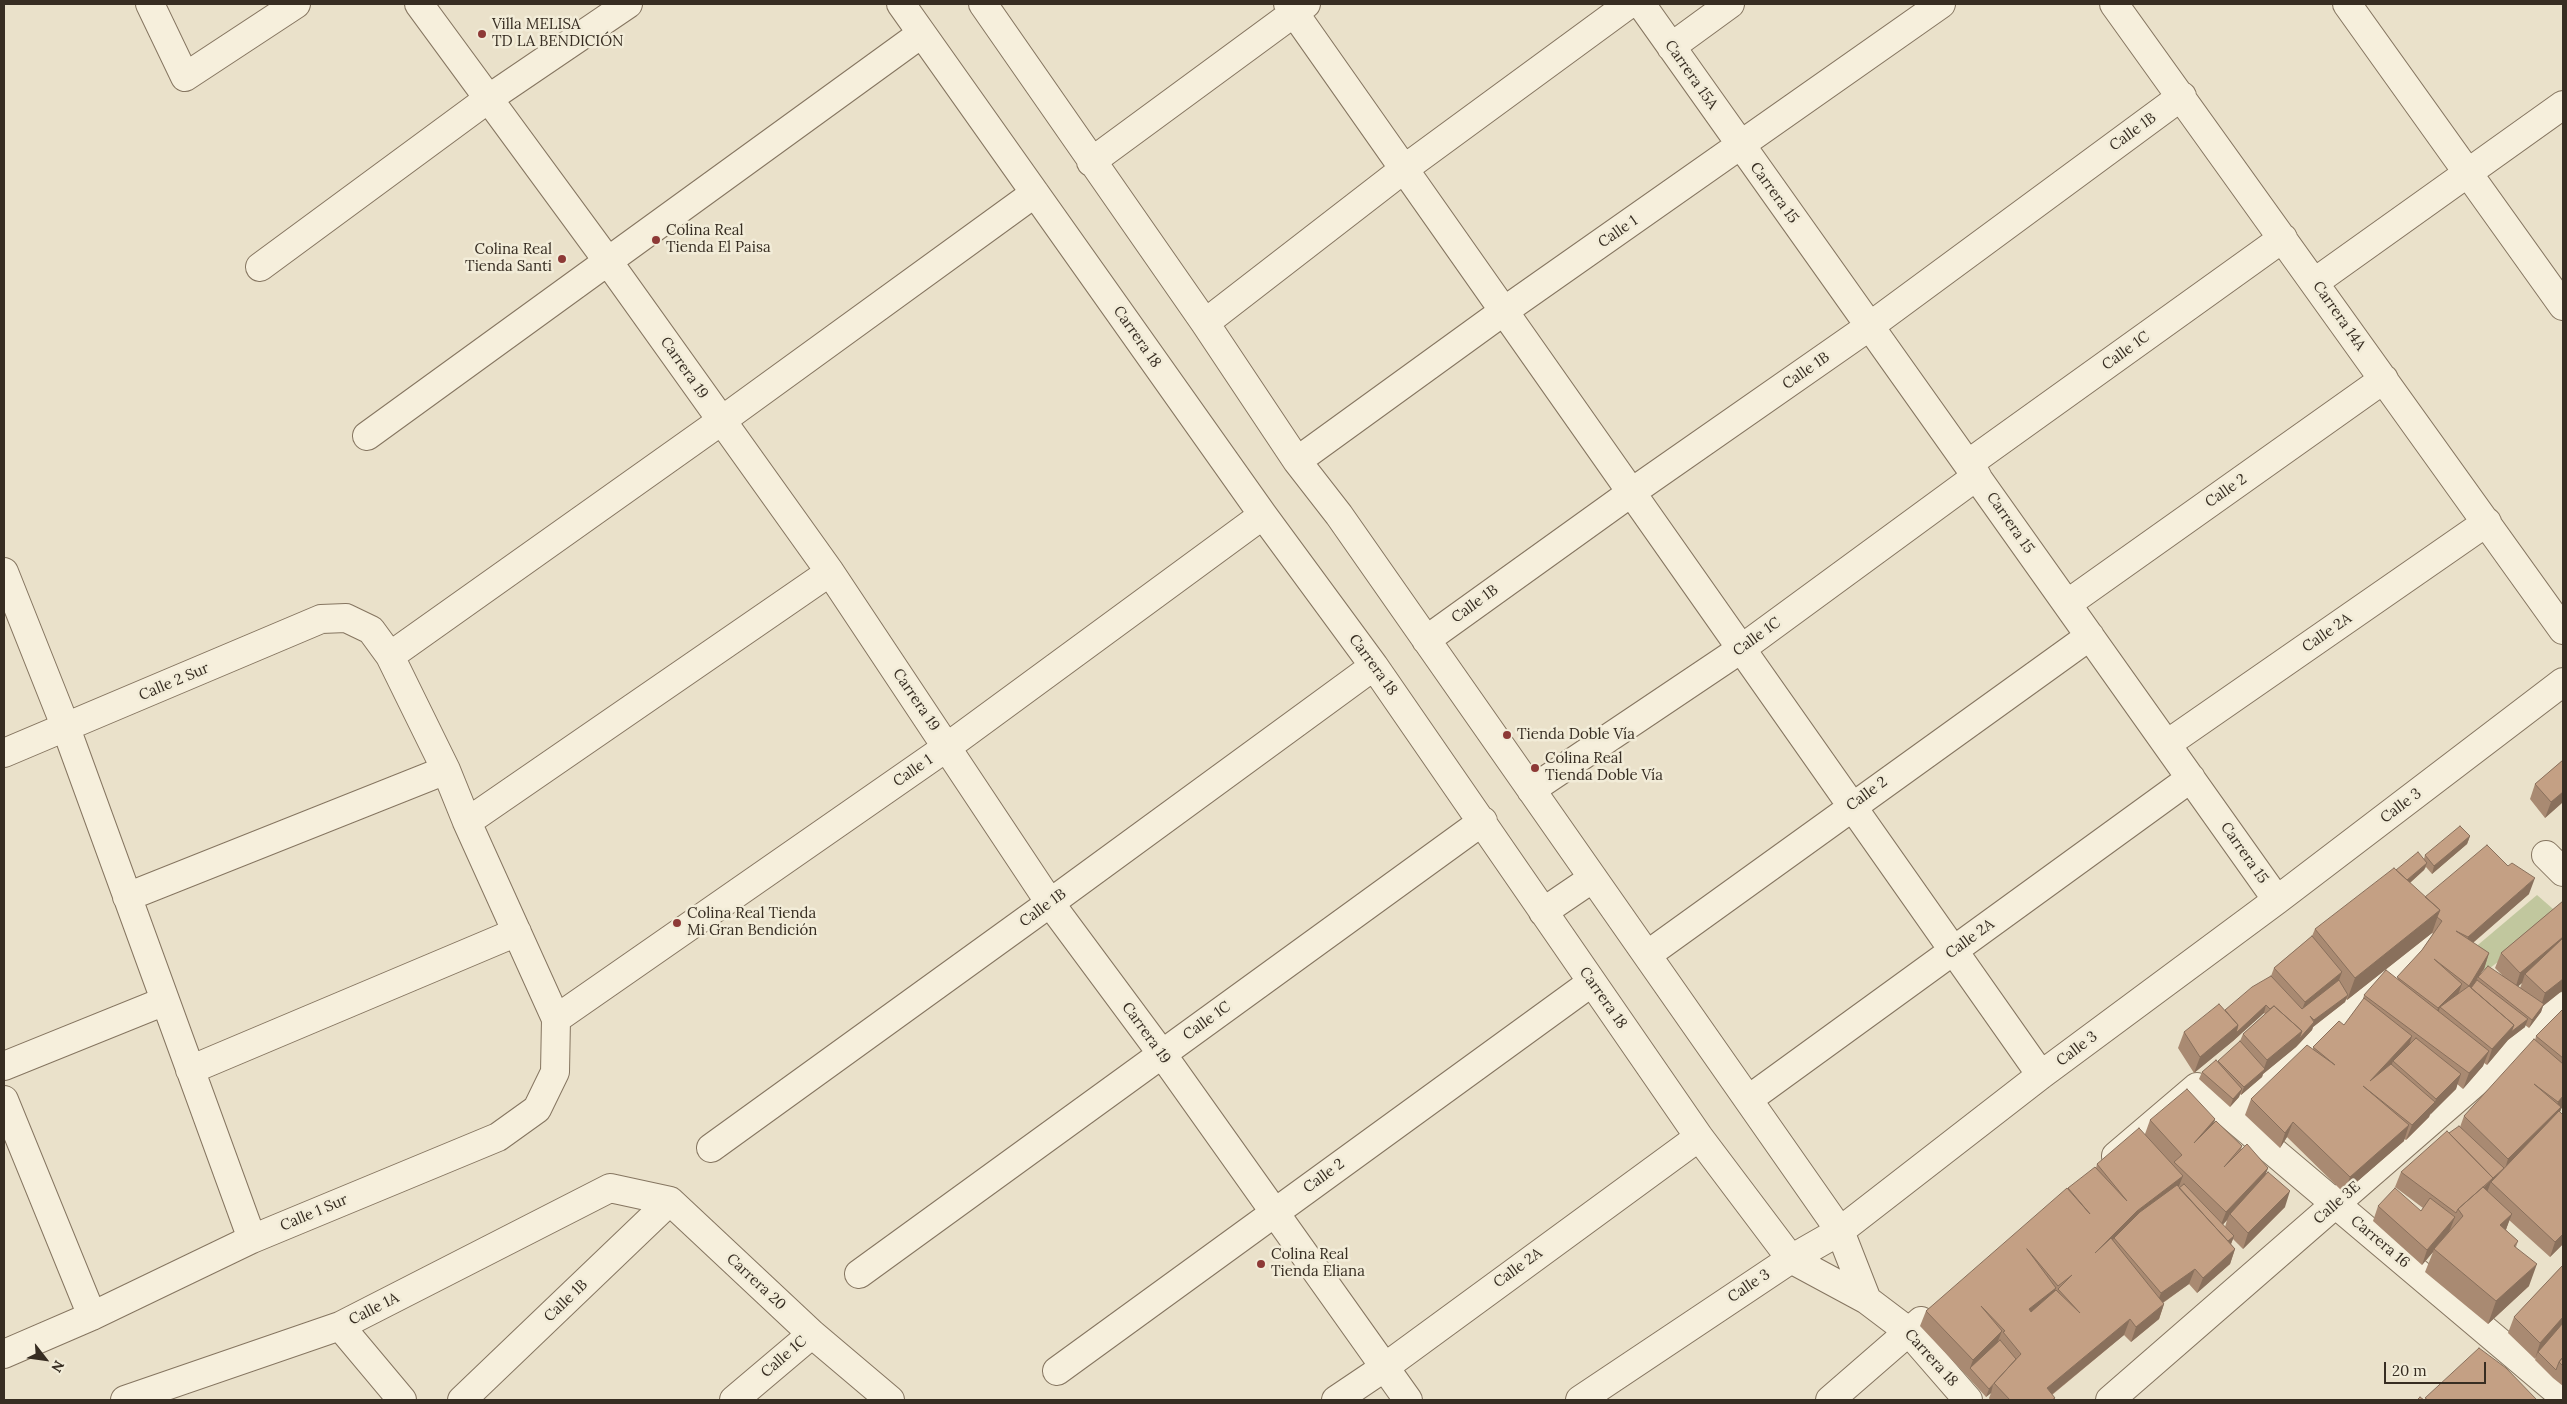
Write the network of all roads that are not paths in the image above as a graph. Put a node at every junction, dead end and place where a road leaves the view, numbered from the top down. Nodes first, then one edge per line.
1 (150, 4) edge
2 (296, 4) edge
3 (419, 4) edge
4 (628, 4) edge
5 (901, 4) edge
6 (983, 4) edge
7 (1629, 4) edge
8 (1641, 4) edge
9 (1730, 4) edge
10 (1941, 4) edge
11 (2114, 4) edge
12 (2347, 4) edge
13 (1296, 6) edge
14 (921, 34) junction
15 (1671, 47) junction
16 (2182, 96) junction
17 (488, 99) junction
18 (2563, 105) edge
19 (1741, 146) junction
20 (1092, 162) junction
21 (1404, 169) junction
22 (2468, 172) junction
23 (1035, 193) junction
24 (2283, 238) junction
25 (607, 260) junction
26 (260, 267) dead end
27 (2315, 282) junction
28 (2563, 306) edge
29 (1504, 311) junction
30 (1205, 323) junction
31 (1870, 326) junction
32 (2384, 379) junction
33 (721, 421) junction
34 (367, 436) dead end
35 (1297, 461) junction
36 (1972, 470) junction
37 (1632, 492) junction
38 (1263, 515) junction
39 (2487, 522) junction
40 (4, 572) edge
41 (830, 572) junction
42 (2068, 604) junction
43 (2563, 630) edge
44 (2090, 636) junction
45 (1426, 640) junction
46 (1742, 649) junction
47 (390, 656) junction
48 (1374, 666) junction
49 (2563, 682) edge
50 (66, 728) junction
51 (2167, 744) junction
52 (947, 747) junction
53 (4, 753) edge
54 (446, 770) junction
55 (2191, 778) junction
56 (1531, 790) junction
57 (1852, 805) junction
58 (1483, 821) junction
59 (467, 822) junction
60 (1593, 878) junction
61 (127, 897) junction
62 (2277, 900) junction
63 (1050, 904) junction
64 (1543, 912) junction
65 (517, 932) junction
66 (2425, 942) edge
67 (1954, 951) junction
68 (1647, 955) junction
69 (1592, 982) junction
70 (165, 1001) junction
71 (2563, 1006) edge
72 (556, 1019) junction
73 (1162, 1054) junction
74 (4, 1066) edge
75 (190, 1070) junction
76 (2041, 1075) junction
77 (1749, 1099) junction
78 (4, 1100) edge
79 (2233, 1117) junction
80 (1699, 1137) junction
81 (711, 1148) dead end
82 (14, 1151) edge
83 (2094, 1174) edge
84 (670, 1201) junction
85 (2335, 1204) junction
86 (1273, 1213) junction
87 (1840, 1231) junction
88 (252, 1239) junction
89 (1790, 1259) junction
90 (859, 1274) dead end
91 (1867, 1300) junction
92 (1938, 1306) edge
93 (92, 1316) junction
94 (340, 1326) junction
95 (1908, 1331) junction
96 (812, 1334) junction
97 (2495, 1339) junction
98 (4, 1354) edge
99 (2474, 1358) edge
100 (1386, 1367) junction
101 (1056, 1371) dead end
102 (2563, 1396) edge
103 (126, 1400) edge
104 (402, 1400) edge
105 (462, 1400) edge
106 (734, 1400) edge
107 (890, 1400) edge
108 (1336, 1400) edge
109 (1408, 1400) edge
110 (1580, 1400) edge
111 (1830, 1400) edge
112 (1968, 1400) edge
113 (2110, 1400) edge

1 - 2 street
3 - 17 street, Carrera 19
4 - 17 street
5 - 14 street, Carrera 18
6 - 20 street
7 - 21 street
8 - 15 street, Carrera 15A
9 - 15 street
10 - 19 street, Calle 1
11 - 16 street, Carrera 14A
12 - 22 street
13 - 20 street
13 - 21 street
14 - 23 street, Carrera 18
14 - 25 street
15 - 19 street, Carrera 15A
16 - 24 street, Carrera 14A
16 - 31 street, Calle 1B
17 - 25 street, Carrera 19
17 - 26 street
18 - 22 street
19 - 29 street, Calle 1
19 - 31 street, Carrera 15
20 - 30 street
21 - 29 street
21 - 30 street
22 - 27 street
22 - 28 street
23 - 33 street
23 - 38 street, Carrera 18
24 - 27 street, Carrera 14A
24 - 36 street, Calle 1C
25 - 33 street, Carrera 19
25 - 34 street
27 - 32 street, Carrera 14A
29 - 35 street, Calle 1
29 - 37 street
30 - 35 street
31 - 36 street, Carrera 15
31 - 37 street, Calle 1B
32 - 39 street, Carrera 14A
32 - 42 street, Calle 2
33 - 41 street, Carrera 19
33 - 47 street
35 - 45 street
36 - 42 street, Carrera 15
36 - 46 street, Calle 1C
37 - 45 street, Calle 1B
37 - 46 street
38 - 48 street, Carrera 18
38 - 52 street, Calle 1
39 - 43 street, Carrera 14A
39 - 51 street, Calle 2A
40 - 50 street
41 - 52 street, Carrera 19
41 - 59 street
42 - 44 street, Carrera 15
44 - 51 street, Carrera 15
44 - 57 street, Calle 2
45 - 56 street
46 - 56 street, Calle 1C
46 - 57 street
47 - 50 street, Calle 2 Sur
47 - 54 street
48 - 58 street, Carrera 18
48 - 63 street, Calle 1B
49 - 62 street, Calle 3
50 - 53 street, Calle 2 Sur
50 - 61 street
51 - 55 street, Carrera 15
52 - 63 street, Carrera 19
52 - 72 street, Calle 1
54 - 59 street
54 - 61 street
55 - 62 street, Carrera 15
55 - 67 street, Calle 2A
56 - 60 street
57 - 67 street
57 - 68 street, Calle 2
58 - 64 street, Carrera 18
58 - 73 street, Calle 1C
59 - 65 street
60 - 64 street
60 - 68 street
61 - 70 street
62 - 76 street, Calle 3
63 - 73 street, Carrera 19
63 - 81 street, Calle 1B
64 - 69 street, Carrera 18
65 - 72 street
65 - 75 street
66 - 79 street
67 - 76 street
67 - 77 street, Calle 2A
68 - 77 street
69 - 80 street, Carrera 18
69 - 86 street, Calle 2
70 - 74 street
70 - 75 street
71 - 85 street, Calle 3E
72 - 88 street, Calle 1 Sur
73 - 86 street, Carrera 19
73 - 90 street, Calle 1C
75 - 88 street
76 - 87 street, Calle 3
77 - 87 street
78 - 82 street
79 - 83 street, Carrera 16
79 - 85 street, Carrera 16
80 - 89 street, Carrera 18
80 - 100 street, Calle 2A
82 - 93 street
84 - 94 street, Calle 1A
84 - 96 street, Carrera 20
84 - 105 street, Calle 1B
85 - 97 street, Carrera 16
85 - 113 street, Calle 3E
86 - 100 street, Carrera 19
86 - 101 street, Calle 2
87 - 89 street, Calle 3
87 - 91 street
88 - 93 street, Calle 1 Sur
89 - 91 street, Carrera 18
89 - 110 street, Calle 3
91 - 95 street, Carrera 18
92 - 95 street
93 - 98 street, Calle 1 Sur
94 - 103 street, Calle 1A
94 - 104 street
95 - 111 street
95 - 112 street, Carrera 18
96 - 106 street, Calle 1C
96 - 107 street, Carrera 20
97 - 99 street
97 - 102 street, Carrera 16
100 - 108 street, Calle 2A
100 - 109 street, Carrera 19

